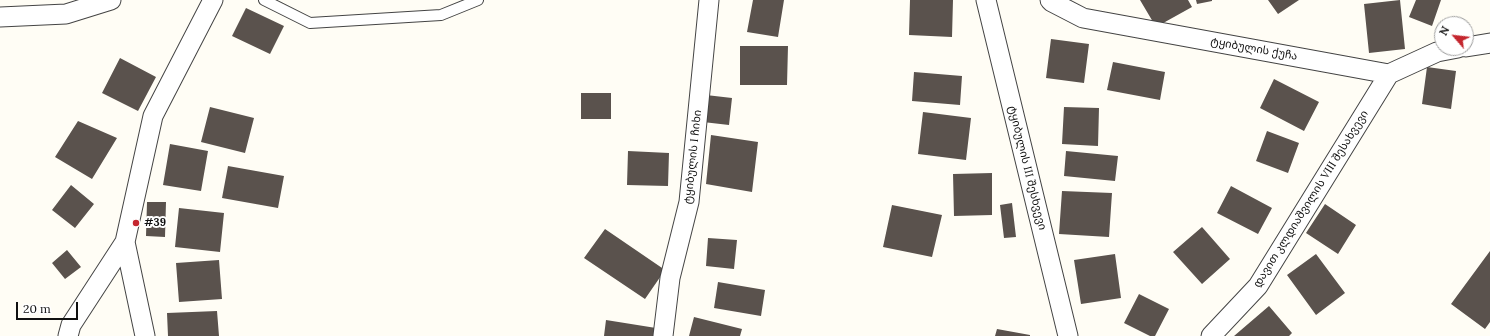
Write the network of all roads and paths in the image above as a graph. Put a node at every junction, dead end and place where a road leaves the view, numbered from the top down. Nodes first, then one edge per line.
1 (111, 0) edge
2 (213, 0) edge
3 (264, 0) edge
4 (478, 0) edge
5 (709, 0) edge
6 (986, 0) edge
7 (1050, 0) edge
8 (0, 17) edge
9 (1490, 43) edge
10 (1474, 46) edge
11 (1434, 53) edge
12 (1389, 74) junction
13 (125, 242) junction
14 (68, 336) edge
15 (145, 336) edge
16 (663, 336) edge
17 (1068, 336) edge
18 (1211, 336) edge

1 - 8 street
2 - 13 street
3 - 4 lane
5 - 16 street, ტყიბულის I ჩიხი
6 - 17 street, ტყიბულის III შესხვევი
7 - 12 street, ტყიბულის ქუჩა
9 - 10 street
11 - 12 street
12 - 18 street, დავით კლდიაშვილის VIII შესახვევი
13 - 14 street
13 - 15 street

